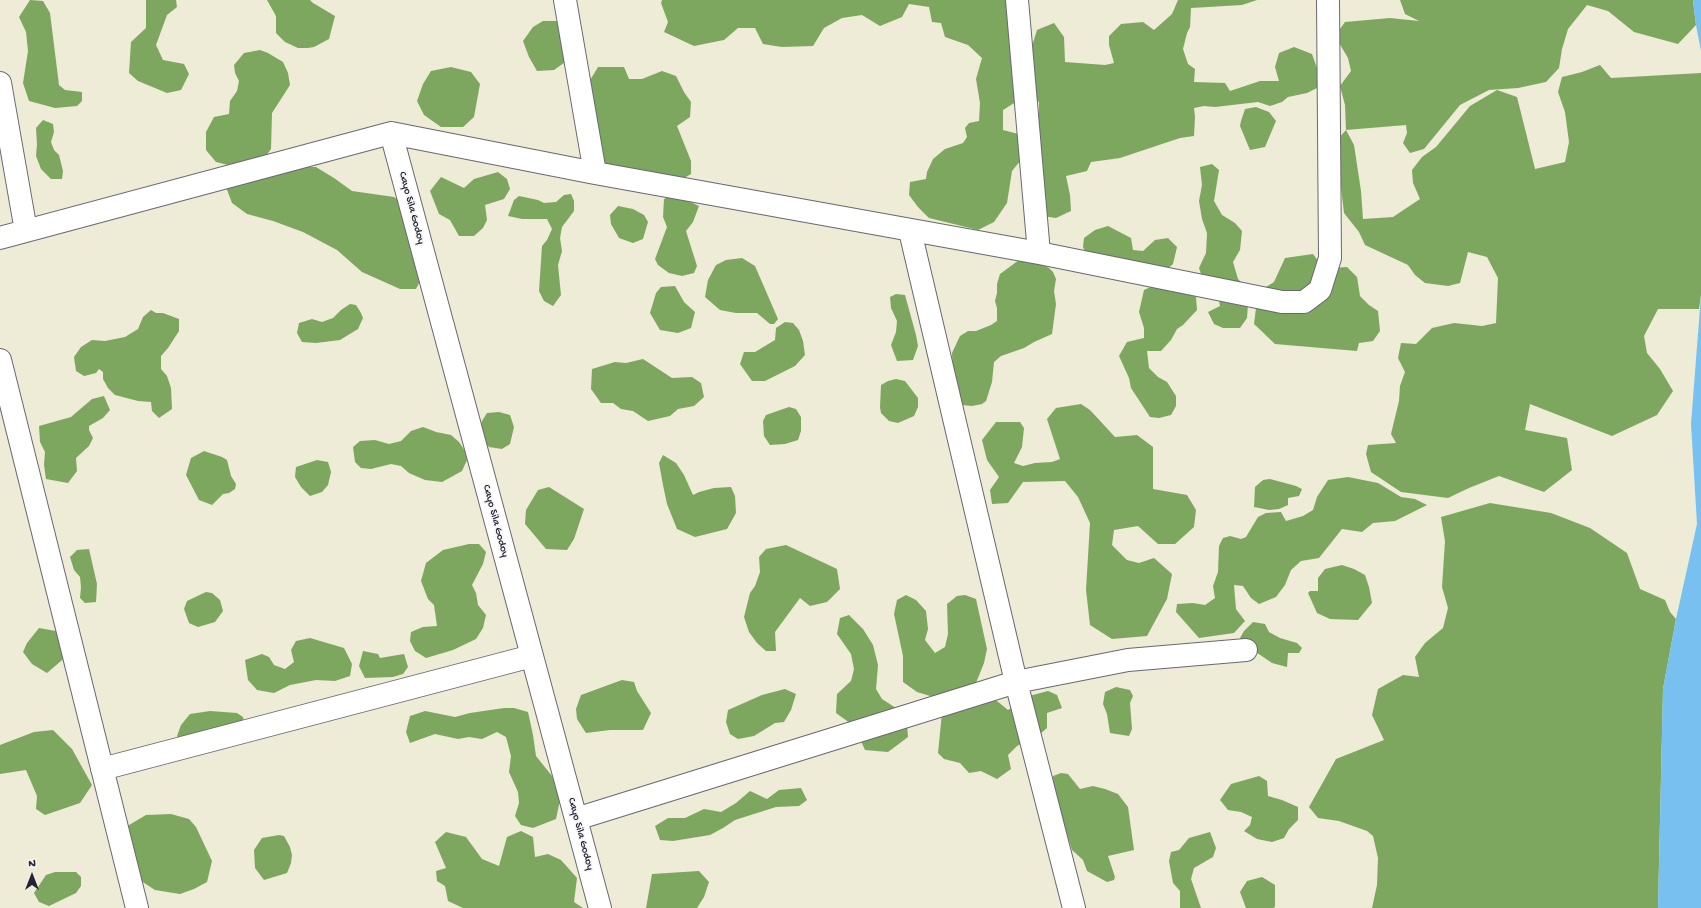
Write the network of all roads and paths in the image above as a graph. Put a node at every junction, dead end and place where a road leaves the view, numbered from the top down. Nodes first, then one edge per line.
1 (565, 0) edge
2 (1017, 0) edge
3 (1328, 0) edge
4 (0, 83) edge
5 (391, 134) junction
6 (595, 173) junction
7 (26, 231) junction
8 (910, 231) junction
9 (0, 238) edge
10 (1039, 253) junction
11 (0, 360) edge
12 (1246, 650) dead end
13 (532, 656) junction
14 (1016, 682) junction
15 (102, 769) junction
16 (576, 819) junction
17 (137, 908) edge
18 (600, 908) edge
19 (1074, 908) edge

1 - 6 street
2 - 10 street
3 - 10 street
4 - 7 street
5 - 6 street
5 - 7 street
5 - 13 street, Cayo Sila Godoy
6 - 8 street
7 - 9 street
8 - 10 street
8 - 14 street
11 - 15 street
12 - 14 street
13 - 15 street
13 - 16 street, Cayo Sila Godoy
14 - 16 street
14 - 19 street
15 - 17 street
16 - 18 street, Cayo Sila Godoy

